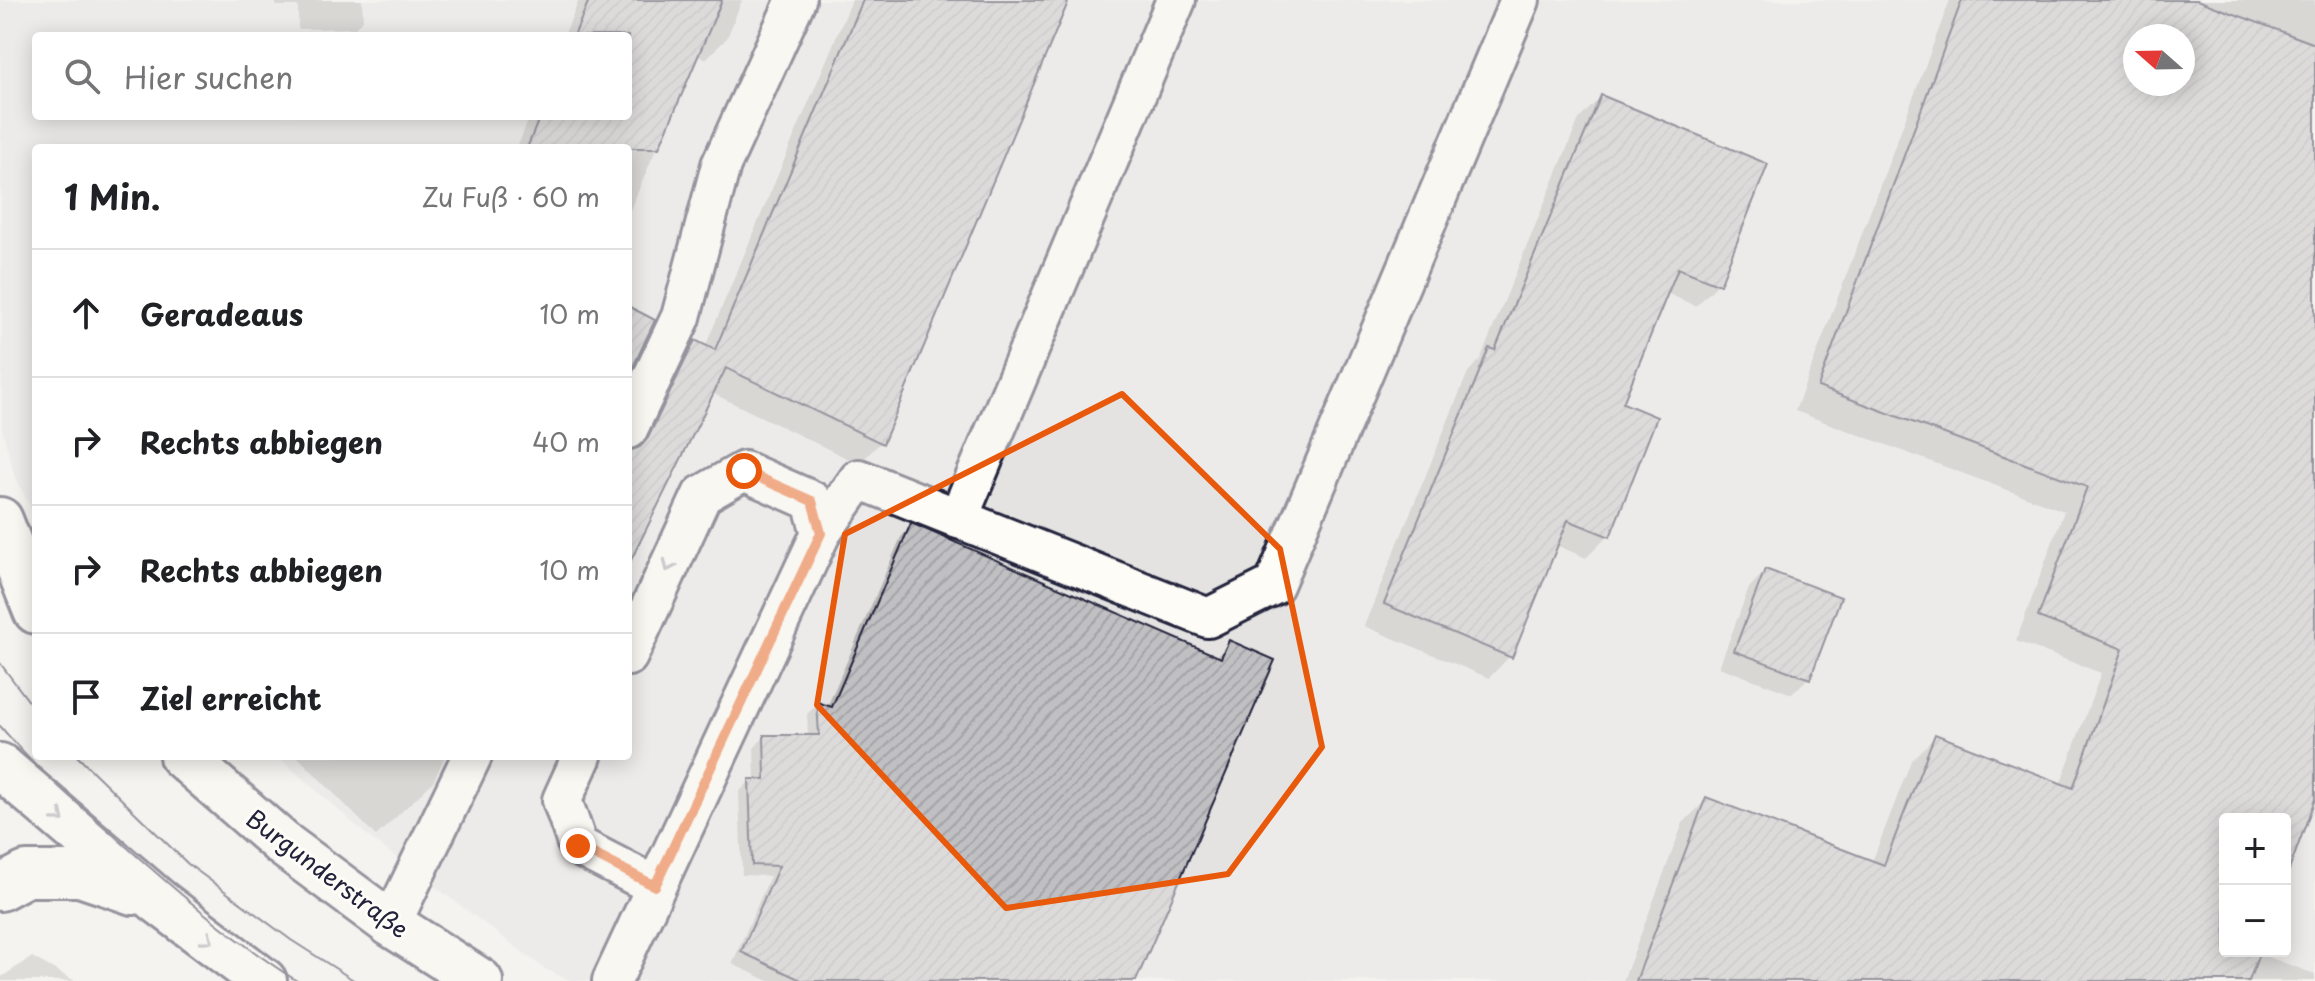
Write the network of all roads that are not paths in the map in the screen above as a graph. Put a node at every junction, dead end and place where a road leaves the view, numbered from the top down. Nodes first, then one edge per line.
1 (796, 0) edge
2 (1176, 0) edge
3 (1520, 0) edge
4 (632, 421) edge
5 (958, 519) junction
6 (0, 520) edge
7 (821, 533) junction
8 (0, 579) edge
9 (32, 603) edge
10 (32, 609) edge
11 (632, 647) edge
12 (187, 760) edge
13 (470, 760) edge
14 (580, 760) edge
15 (0, 766) edge
16 (655, 886) junction
17 (0, 888) edge
18 (158, 901) junction
19 (391, 924) junction
20 (264, 981) edge
21 (480, 981) edge
22 (612, 981) edge

1 - 4 lane
2 - 5 lane
3 - 5 lane
5 - 7 lane
6 - 9 main road
7 -> 11 lane
7 - 16 lane
8 - 10 main road
12 - 19 main road, Burgunderstraße
13 - 19 lane
14 - 16 lane
15 -> 18 main road
16 - 22 lane
17 - 18 main road
18 -> 20 main road
19 - 21 main road, Burgunderstraße

